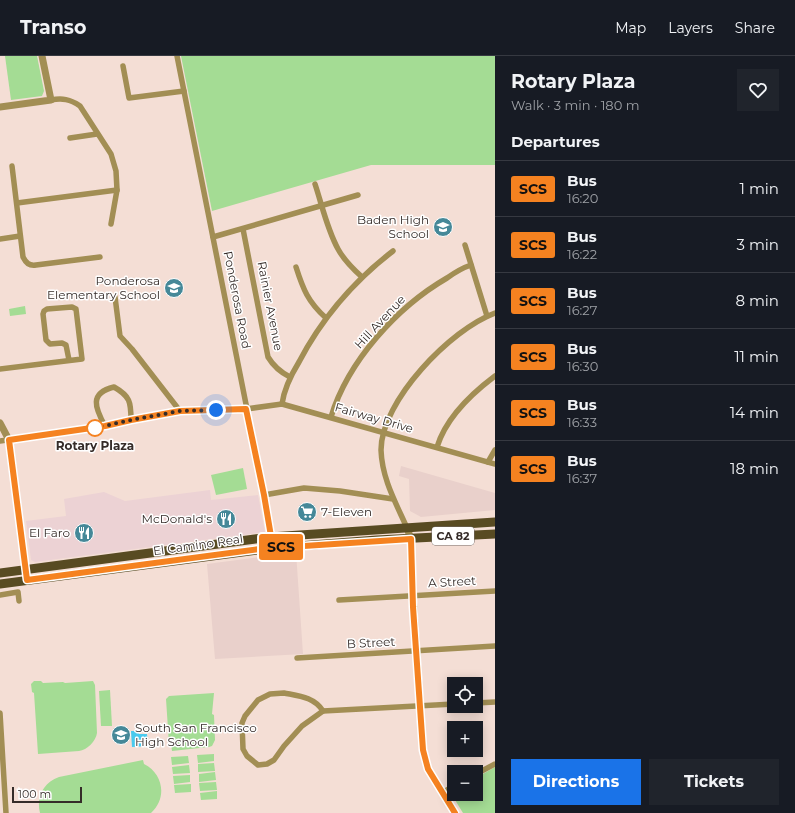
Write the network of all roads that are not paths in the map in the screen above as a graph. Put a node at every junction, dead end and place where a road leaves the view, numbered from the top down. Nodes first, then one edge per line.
1 (43, 56) edge
2 (177, 56) edge
3 (123, 66) dead end
4 (184, 91) junction
5 (51, 100) junction
6 (0, 107) edge
7 (97, 134) junction
8 (70, 138) dead end
9 (12, 166) dead end
10 (315, 184) dead end
11 (116, 190) junction
12 (358, 195) dead end
13 (17, 203) junction
14 (322, 206) junction
15 (111, 224) dead end
16 (243, 229) junction
17 (20, 236) junction
18 (213, 237) junction
19 (0, 239) edge
20 (465, 245) dead end
21 (393, 251) dead end
22 (100, 258) dead end
23 (471, 265) junction
24 (296, 267) dead end
25 (362, 278) junction
26 (115, 297) dead end
27 (495, 313) edge
28 (487, 316) junction
29 (326, 318) junction
30 (69, 360) junction
31 (0, 370) edge
32 (495, 376) edge
33 (290, 377) junction
34 (282, 404) junction
35 (246, 409) junction
36 (180, 411) junction
37 (331, 417) junction
38 (131, 420) junction
39 (0, 423) edge
40 (105, 426) junction
41 (384, 433) junction
42 (9, 440) junction
43 (0, 441) edge
44 (437, 447) junction
45 (495, 450) edge
46 (488, 462) junction
47 (495, 464) edge
48 (264, 495) junction
49 (393, 499) junction
50 (495, 522) edge
51 (407, 528) junction
52 (495, 534) edge
53 (270, 537) junction
54 (411, 539) junction
55 (273, 548) junction
56 (26, 570) junction
57 (0, 573) edge
58 (27, 580) junction
59 (0, 584) edge
60 (495, 590) edge
61 (0, 595) edge
62 (413, 595) junction
63 (339, 600) dead end
64 (20, 601) dead end
65 (495, 646) edge
66 (416, 651) junction
67 (297, 658) dead end
68 (495, 702) edge
69 (483, 703) edge
70 (447, 704) edge
71 (420, 706) junction
72 (323, 711) junction
73 (0, 713) edge
74 (495, 764) edge
75 (483, 770) edge
76 (447, 790) edge
77 (442, 793) junction
78 (6, 813) edge
79 (455, 813) edge

1 - 5 street
2 - 4 street, Ponderosa Road
3 - 4 street
4 - 18 street, Ponderosa Road
5 - 6 street
5 - 7 street
7 - 8 street
7 - 11 street
9 - 13 street
10 - 14 street
11 - 13 street
11 - 15 street
12 - 14 street
13 - 17 street
14 - 16 street
14 - 25 street
16 - 18 street
16 - 33 street, Rainier Avenue
17 - 19 street
17 - 22 street
18 - 35 street, Ponderosa Road
20 - 23 street
21 - 25 street
23 - 28 street
23 - 37 street, Hill Avenue
24 - 29 street
25 - 29 street
26 - 36 street
27 - 28 street
28 - 41 street
29 - 33 street
30 - 30 street
30 - 31 street
32 - 44 street
33 - 34 street
34 - 35 street, Fairway Drive
34 - 37 street, Fairway Drive
35 - 36 street, Fairway Drive
35 - 48 street, Ponderosa Road
36 - 38 street, Fairway Drive
37 - 41 street, Fairway Drive
38 - 40 street
38 - 40 street
39 - 42 street
40 - 42 street
41 - 44 street, Fairway Drive
41 - 49 street
42 - 43 street
42 - 56 street
44 - 46 street, Fairway Drive
45 - 46 street
46 - 47 street, Fairway Drive
48 - 49 street
48 - 53 street, Ponderosa Road
49 - 51 street
50 - 51 main road, El Camino Real / CA 82
51 - 53 main road, El Camino Real / CA 82
51 - 54 street
52 - 54 main road, El Camino Real / CA 82
53 - 55 street, Ponderosa Road
53 - 56 main road, El Camino Real / CA 82
54 - 55 main road, El Camino Real / CA 82
54 - 62 street
55 - 58 main road, El Camino Real / CA 82
56 - 57 main road, El Camino Real / CA 82
56 - 58 street
58 - 59 main road, El Camino Real / CA 82
60 - 62 street, A Street
61 - 64 street
62 - 63 street, A Street
62 - 66 street
65 - 66 street, B Street
66 - 67 street, B Street
66 - 71 street
68 - 69 street
70 - 71 street
71 - 72 street
71 - 77 street
72 - 72 street
73 - 78 street
74 - 75 street
76 - 77 street
77 - 79 street

